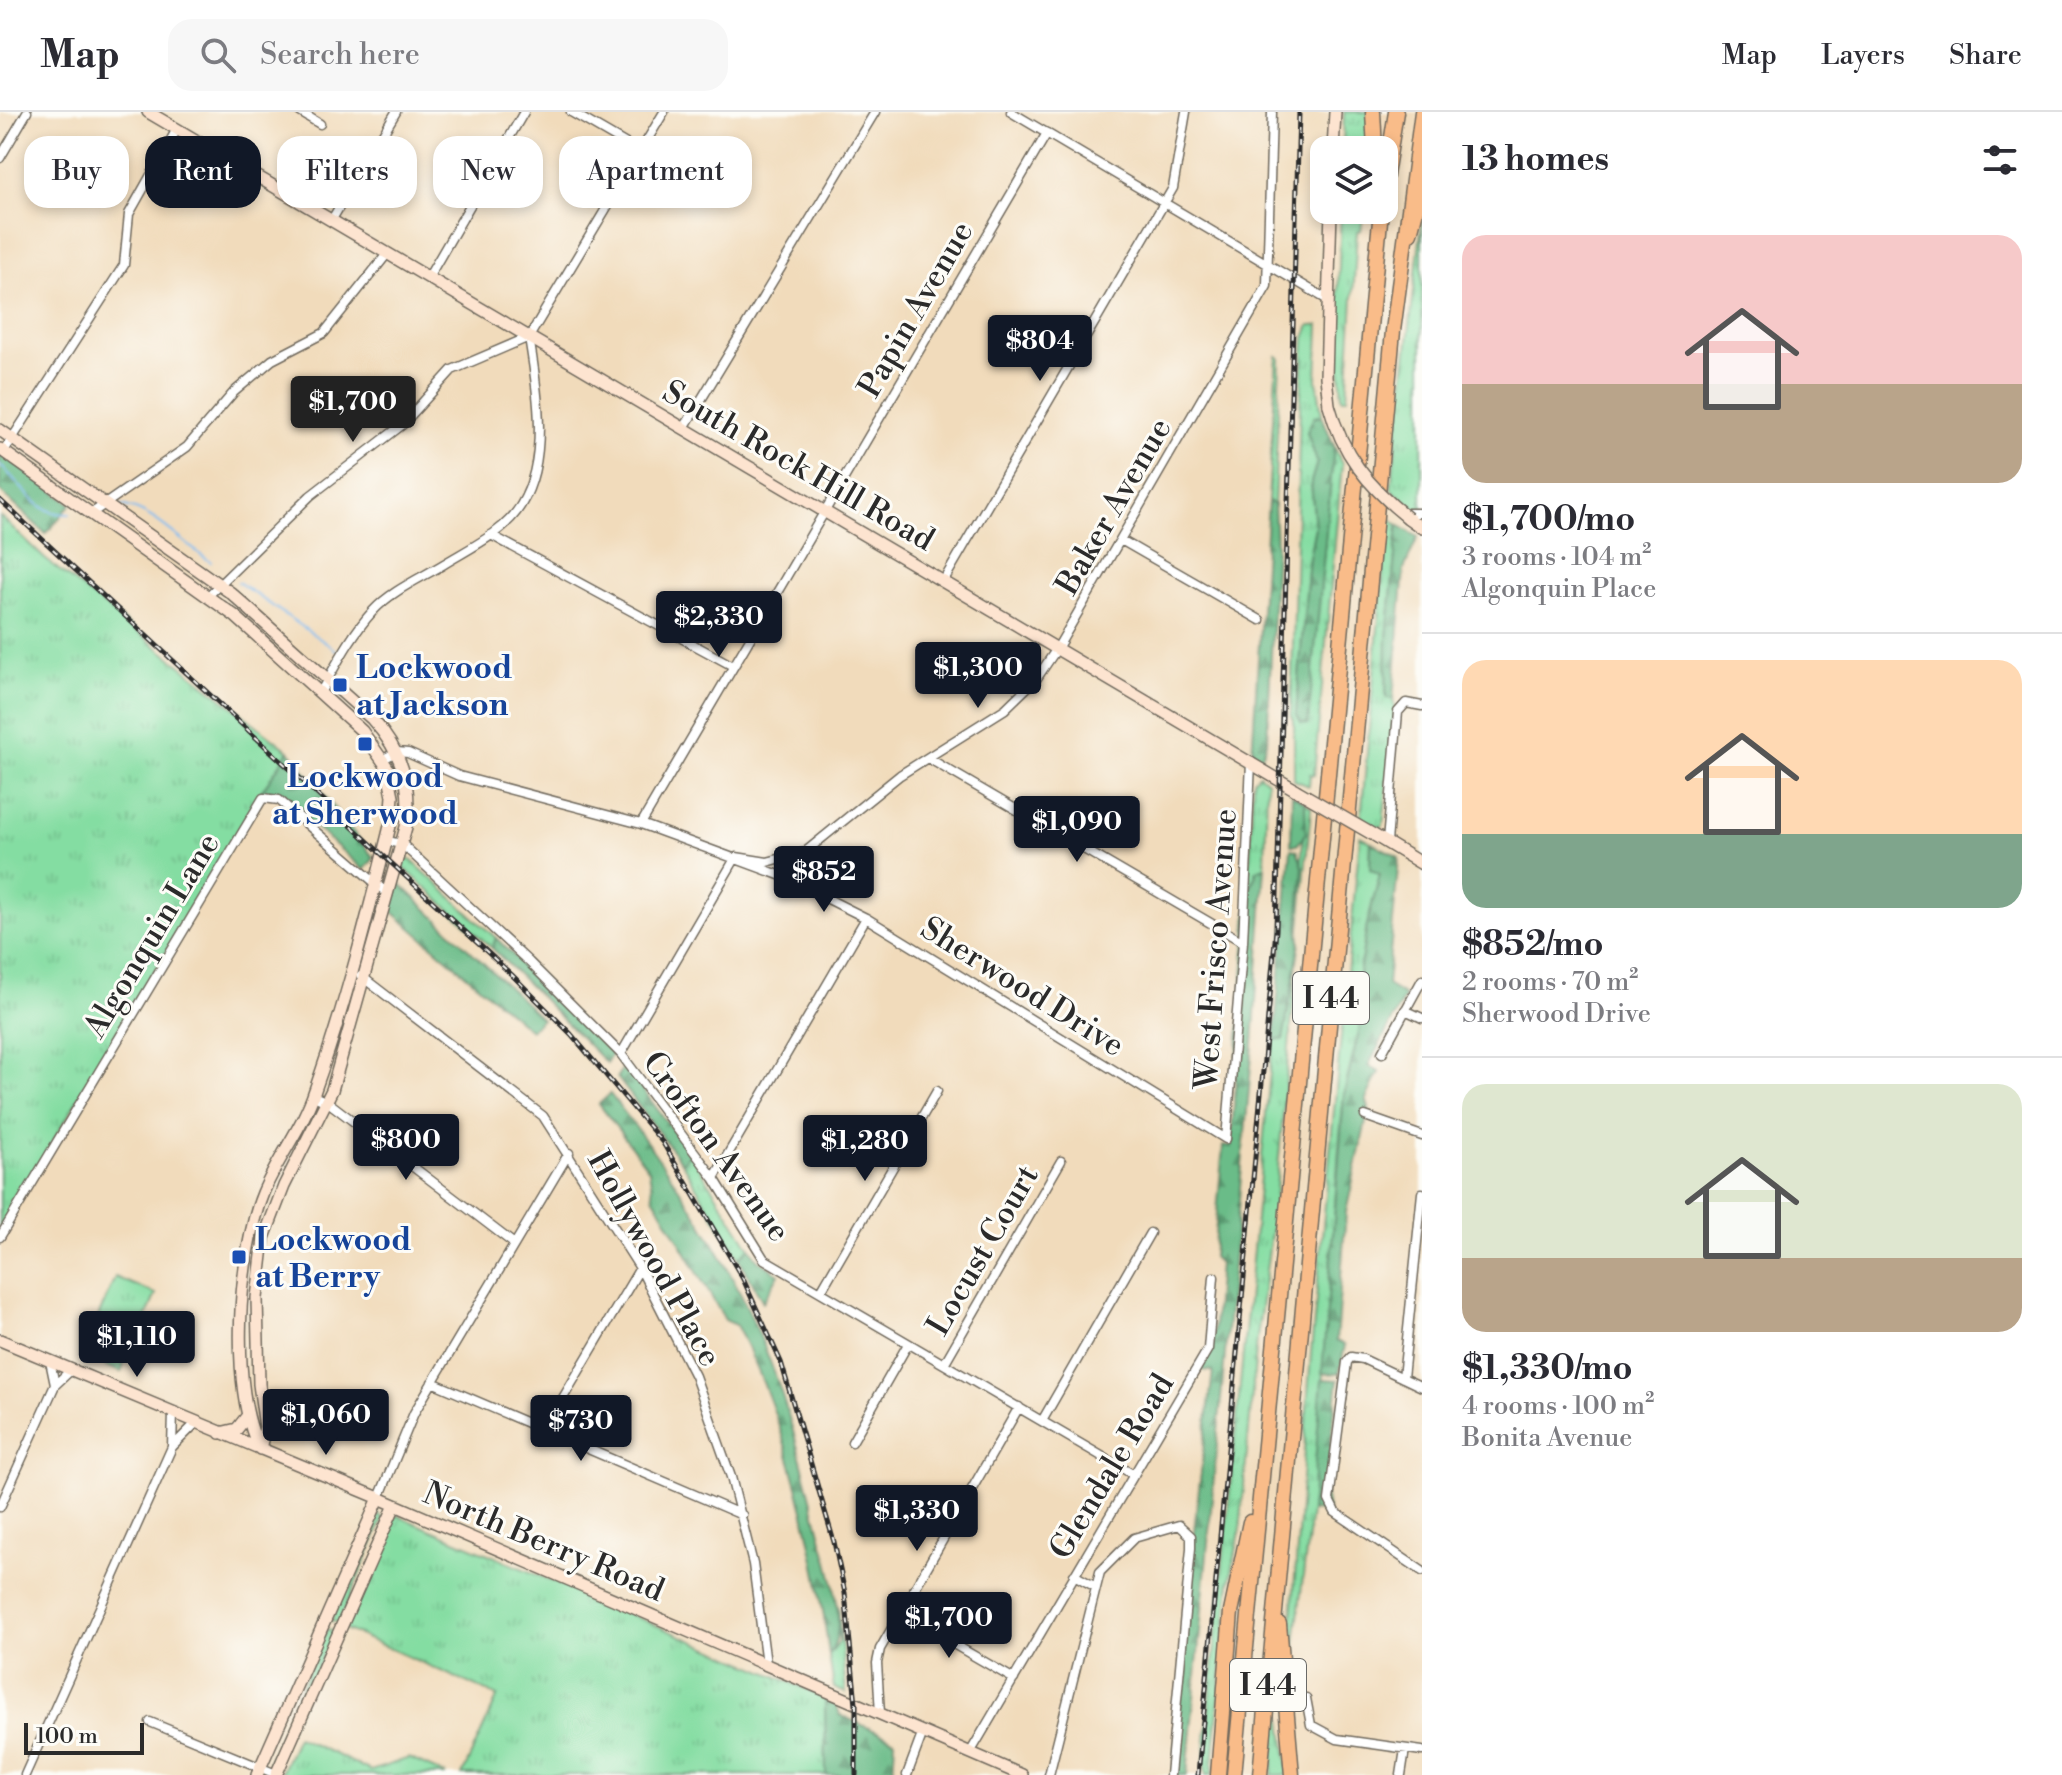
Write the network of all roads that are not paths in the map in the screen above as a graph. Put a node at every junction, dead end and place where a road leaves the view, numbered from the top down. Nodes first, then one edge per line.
1 (27, 112) edge
2 (148, 112) edge
3 (300, 112) edge
4 (396, 112) edge
5 (524, 112) edge
6 (571, 112) edge
7 (664, 112) edge
8 (875, 112) edge
9 (1011, 112) edge
10 (1186, 112) edge
11 (1272, 112) edge
12 (1335, 112) edge
13 (1373, 112) edge
14 (1396, 112) edge
15 (1422, 112) edge
16 (320, 124) dead end
17 (177, 129) junction
18 (1047, 133) junction
19 (612, 136) edge
20 (650, 136) edge
21 (1334, 136) edge
22 (1374, 136) edge
23 (1392, 136) edge
24 (0, 158) edge
25 (1422, 186) edge
26 (1164, 202) junction
27 (606, 208) edge
28 (331, 221) junction
29 (1331, 224) edge
30 (1378, 224) edge
31 (387, 254) junction
32 (1400, 259) junction
33 (1268, 263) junction
34 (428, 278) junction
35 (1328, 300) junction
36 (529, 337) junction
37 (684, 428) junction
38 (0, 430) edge
39 (12, 438) junction
40 (2, 450) edge
41 (105, 504) junction
42 (825, 510) junction
43 (92, 513) junction
44 (1422, 513) edge
45 (1404, 515) junction
46 (1422, 528) edge
47 (491, 535) junction
48 (1121, 540) junction
49 (944, 580) junction
50 (218, 583) junction
51 (209, 595) junction
52 (1260, 620) dead end
53 (1058, 647) junction
54 (733, 666) junction
55 (328, 679) junction
56 (320, 693) junction
57 (1422, 706) edge
58 (397, 752) junction
59 (928, 758) junction
60 (383, 759) junction
61 (1251, 761) junction
62 (641, 824) junction
63 (1383, 840) junction
64 (387, 841) junction
65 (402, 844) junction
66 (798, 856) junction
67 (736, 857) junction
68 (1422, 864) edge
69 (375, 884) junction
70 (807, 888) junction
71 (388, 894) junction
72 (866, 918) junction
73 (1243, 942) junction
74 (351, 969) junction
75 (364, 979) junction
76 (1422, 980) edge
77 (1405, 1010) junction
78 (1422, 1018) edge
79 (1382, 1053) dead end
80 (621, 1054) junction
81 (937, 1091) dead end
82 (313, 1096) junction
83 (328, 1102) junction
84 (1365, 1116) dead end
85 (1422, 1136) edge
86 (1226, 1139) joint
87 (569, 1153) junction
88 (1061, 1161) dead end
89 (714, 1178) junction
90 (1422, 1193) edge
91 (1150, 1233) dead end
92 (0, 1237) edge
93 (513, 1243) junction
94 (640, 1268) junction
95 (243, 1271) junction
96 (259, 1273) junction
97 (1214, 1277) dead end
98 (821, 1291) junction
99 (0, 1340) edge
100 (908, 1344) junction
101 (243, 1350) junction
102 (258, 1351) junction
103 (50, 1361) junction
104 (944, 1364) junction
105 (71, 1370) junction
106 (1403, 1378) junction
107 (432, 1382) junction
108 (55, 1385) junction
109 (1422, 1387) edge
110 (1019, 1407) junction
111 (173, 1413) junction
112 (248, 1415) junction
113 (1042, 1421) junction
114 (196, 1423) junction
115 (544, 1430) junction
116 (220, 1433) junction
117 (852, 1442) dead end
118 (172, 1447) junction
119 (260, 1449) junction
120 (1134, 1475) junction
121 (1262, 1475) junction
122 (379, 1498) junction
123 (395, 1505) junction
124 (0, 1507) edge
125 (742, 1515) junction
126 (1422, 1571) edge
127 (1074, 1575) junction
128 (1094, 1586) junction
129 (1276, 1595) junction
130 (900, 1613) junction
131 (326, 1624) junction
132 (340, 1630) junction
133 (766, 1664) junction
134 (1014, 1679) junction
135 (1306, 1698) dead end
136 (880, 1714) junction
137 (150, 1722) dead end
138 (923, 1732) junction
139 (1405, 1749) junction
140 (1422, 1751) edge
141 (970, 1753) junction
142 (259, 1772) edge
143 (276, 1774) edge
144 (25, 1775) edge
145 (907, 1775) edge
146 (1022, 1775) edge
147 (1049, 1775) edge
148 (1170, 1775) edge
149 (1218, 1775) edge
150 (1234, 1775) edge
151 (1260, 1775) edge
152 (1292, 1775) edge
153 (1401, 1775) edge

1 - 24 street
2 - 17 main road, South Rock Hill Road
3 - 16 street
4 - 28 street
5 - 34 street
6 - 19 street
7 - 20 street
8 - 37 street
9 - 18 street
10 - 26 street
11 - 33 street, Baker Avenue
12 - 21 main road
13 - 22 highway
14 - 23 highway
15 - 32 highway, I 44
17 - 28 main road, South Rock Hill Road
17 - 39 street
18 - 26 street
18 - 42 street, Papin Avenue
25 - 32 highway
26 - 33 street
26 - 49 street
27 - 36 street
28 - 31 main road, South Rock Hill Road
29 - 35 main road
30 - 121 highway, I 44
31 - 34 main road, South Rock Hill Road
31 - 41 street
32 - 129 highway, I 44
33 - 35 street
33 - 48 street, Baker Avenue
34 - 36 main road, South Rock Hill Road
35 - 45 main road, bridge
36 - 37 main road, South Rock Hill Road
36 - 47 street
36 - 50 street
37 - 42 main road, South Rock Hill Road
38 - 39 main road
39 - 40 street
39 - 41 main road
40 - 43 main road
41 - 43 street
41 - 50 main road
42 - 49 main road, South Rock Hill Road
42 - 54 street, Papin Avenue
43 - 51 main road
44 - 45 street
45 - 46 main road
47 - 54 street
47 - 55 street
48 - 52 street
48 - 53 street, Baker Avenue
49 - 53 main road, South Rock Hill Road
50 - 51 street
50 - 55 main road
51 - 56 main road
53 - 59 street, Baker Avenue
53 - 61 main road, South Rock Hill Road
54 - 62 street, Papin Avenue
55 - 56 street
55 - 58 main road
56 - 60 main road
57 - 63 street
58 - 60 street
58 - 62 street, Sherwood Drive
58 - 65 main road
59 - 66 street, Baker Avenue
59 - 73 street
60 - 64 main road
61 - 63 main road, South Rock Hill Road, bridge
61 - 73 street, West Frisco Avenue
62 - 67 street, Sherwood Drive
63 - 68 main road, South Rock Hill Road
64 - 65 street
64 - 69 main road
65 - 71 main road
65 - 80 street, Crofton Avenue
66 - 67 street
66 - 70 street
67 - 70 street, Sherwood Drive
67 - 80 street
69 - 71 street, Algonquin Lane
69 - 74 main road
69 - 92 street, Algonquin Lane
70 - 72 street, Sherwood Drive
71 - 75 main road
72 - 86 street, Sherwood Drive
72 - 89 street
73 - 86 street, West Frisco Avenue
74 - 75 street, Hollywood Place
74 - 82 main road
75 - 83 main road
75 - 87 street, Hollywood Place
76 - 77 street
77 - 78 street
77 - 79 street
80 - 89 street, Crofton Avenue
81 - 98 street
82 - 83 street
82 - 95 main road
83 - 93 street
83 - 96 main road
84 - 85 street
87 - 93 street
87 - 94 street, Hollywood Place
88 - 104 street, Locust Court
89 - 98 street, Crofton Avenue
90 - 106 street
91 - 113 street
93 - 107 street
94 - 115 street
94 - 125 street, Hollywood Place
95 - 96 main road
95 - 101 main road
96 - 102 main road
97 - 120 street, Glendale Road
98 - 100 street, Crofton Avenue
99 - 103 main road, North Berry Road
100 - 104 street, Crofton Avenue
100 - 117 street
101 - 102 main road
101 - 112 main road
102 - 119 main road
103 - 105 main road, North Berry Road
103 - 108 street
104 - 110 street, Crofton Avenue
105 - 108 street
105 - 111 main road, North Berry Road
106 - 109 street
106 - 126 street
107 - 115 street
107 - 122 street
108 - 124 street
110 - 113 street, Crofton Avenue
110 - 130 street
111 - 114 main road, North Berry Road
111 - 118 street
112 - 116 main road
112 - 119 main road
113 - 120 street, Crofton Avenue
114 - 116 main road, North Berry Road
114 - 118 street
115 - 125 street
116 - 119 main road, North Berry Road
118 - 144 street
119 - 122 main road, North Berry Road
120 - 127 street, Glendale Road
121 - 149 highway
121 - 150 highway, I 44
122 - 123 main road, North Berry Road
122 - 131 main road
123 - 132 main road
123 - 133 main road, North Berry Road
125 - 133 street, Hollywood Place
127 - 128 street
127 - 134 street, Glendale Road
128 - 147 street
128 - 148 street
129 - 151 highway, I 44
129 - 152 highway
130 - 134 street
130 - 136 street
131 - 132 main road
131 - 142 main road
132 - 143 main road
133 - 136 main road, North Berry Road
134 - 141 street, Glendale Road
135 - 139 street
136 - 138 main road, North Berry Road
137 - 142 street
138 - 141 main road, North Berry Road
138 - 145 street
139 - 140 street
139 - 153 street
141 - 146 main road, North Berry Road
142 - 143 street

